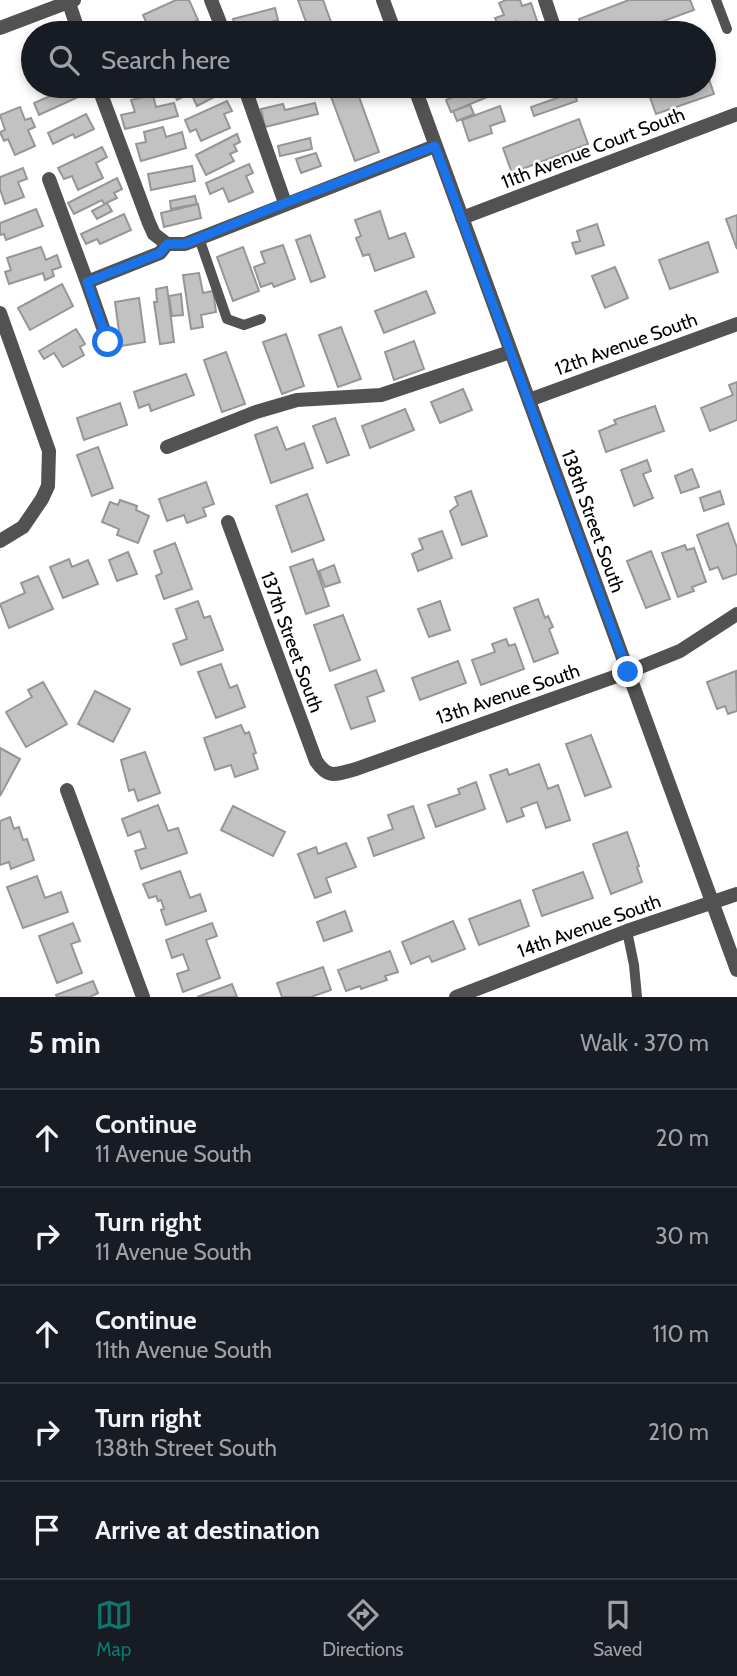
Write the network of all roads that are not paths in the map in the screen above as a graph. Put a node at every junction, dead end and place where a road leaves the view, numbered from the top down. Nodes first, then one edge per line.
1 (211, 0) edge
2 (383, 0) edge
3 (545, 0) edge
4 (716, 0) edge
5 (70, 1) edge
6 (76, 21) edge
7 (219, 21) edge
8 (391, 21) edge
9 (552, 21) edge
10 (0, 28) edge
11 (727, 29) dead end
12 (102, 98) edge
13 (248, 98) edge
14 (418, 98) edge
15 (737, 114) edge
16 (435, 146) junction
17 (48, 179) dead end
18 (285, 203) junction
19 (462, 218) junction
20 (200, 238) junction
21 (167, 244) junction
22 (87, 282) junction
23 (0, 313) edge
24 (261, 318) dead end
25 (737, 324) edge
26 (108, 342) dead end
27 (510, 352) junction
28 (529, 400) junction
29 (167, 447) dead end
30 (228, 522) dead end
31 (0, 541) edge
32 (737, 614) edge
33 (628, 672) junction
34 (324, 773) joint
35 (67, 790) dead end
36 (737, 894) edge
37 (712, 903) junction
38 (627, 931) junction
39 (737, 970) edge
40 (143, 997) edge
41 (456, 997) edge
42 (637, 997) edge

1 - 7 street
2 - 8 street
3 - 9 street
4 - 11 lane
5 - 6 street
5 - 10 street
12 - 21 street
13 - 18 street
14 - 16 street, 138th Street South
15 - 19 street, 11th Avenue Court South
16 - 18 street
16 - 19 street, 138th Street South
17 - 22 street
18 - 20 street
19 - 27 street, 138th Street South
20 - 21 street
20 - 24 lane
21 - 22 street
22 - 26 street
23 - 31 street
25 - 28 street, 12th Avenue South
27 - 28 street, 138th Street South
27 - 29 street
28 - 33 street, 138th Street South
30 - 34 street, 137th Street South
32 - 33 street, 13th Avenue South
33 - 34 street, 13th Avenue South
33 - 37 street, 138th Street South
35 - 40 street
36 - 37 street, 14th Avenue South
37 - 38 street, 14th Avenue South
37 - 39 street, 138th Street South
38 - 41 street, 14th Avenue South
38 - 42 lane

